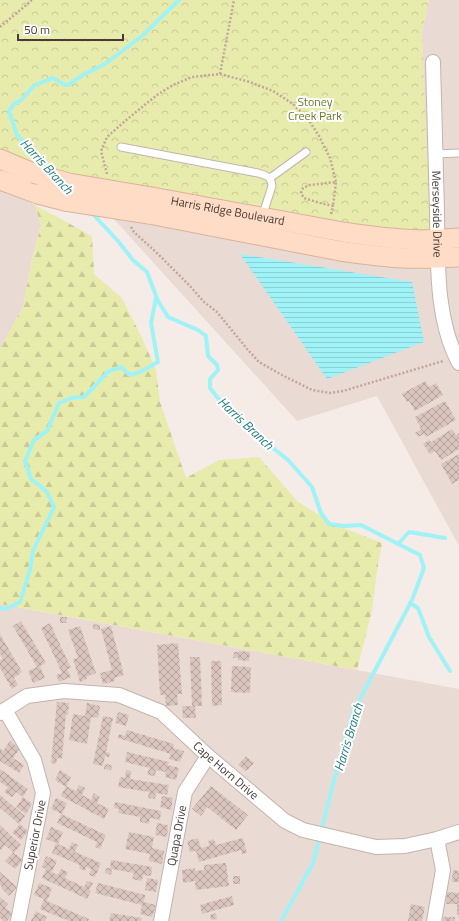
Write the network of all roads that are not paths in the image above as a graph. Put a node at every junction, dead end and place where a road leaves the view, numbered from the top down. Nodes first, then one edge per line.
1 (433, 62) dead end
2 (121, 147) dead end
3 (306, 152) dead end
4 (459, 153) edge
5 (435, 154) junction
6 (0, 159) edge
7 (270, 178) junction
8 (0, 180) edge
9 (150, 206) junction
10 (262, 217) junction
11 (459, 238) edge
12 (438, 240) junction
13 (459, 257) edge
14 (438, 258) junction
15 (455, 343) edge
16 (459, 363) edge
17 (2, 712) edge
18 (208, 756) junction
19 (459, 832) edge
20 (437, 839) junction
21 (18, 921) edge
22 (161, 921) edge
23 (434, 921) edge

1 - 5 street, Merseyside Drive
2 - 7 lane
3 - 7 lane
4 - 5 lane
5 - 12 street, Merseyside Drive
6 - 9 street, Harris Ridge Boulevard, bridge
7 - 10 lane
8 - 9 street, Harris Ridge Boulevard, bridge
9 - 10 street, Harris Ridge Boulevard
9 - 14 street, Harris Ridge Boulevard
10 - 12 street, Harris Ridge Boulevard
11 - 12 street, Harris Ridge Boulevard
12 - 14 street, Merseyside Drive
13 - 14 street, Harris Ridge Boulevard
14 - 15 street, Merseyside Drive
15 - 16 street, Merseyside Drive
17 - 18 street, Cape Horn Drive
17 - 21 street, Superior Drive
18 - 20 street, Cape Horn Drive
18 - 22 street, Quapa Drive
19 - 20 street, Cape Horn Drive
20 - 23 street

